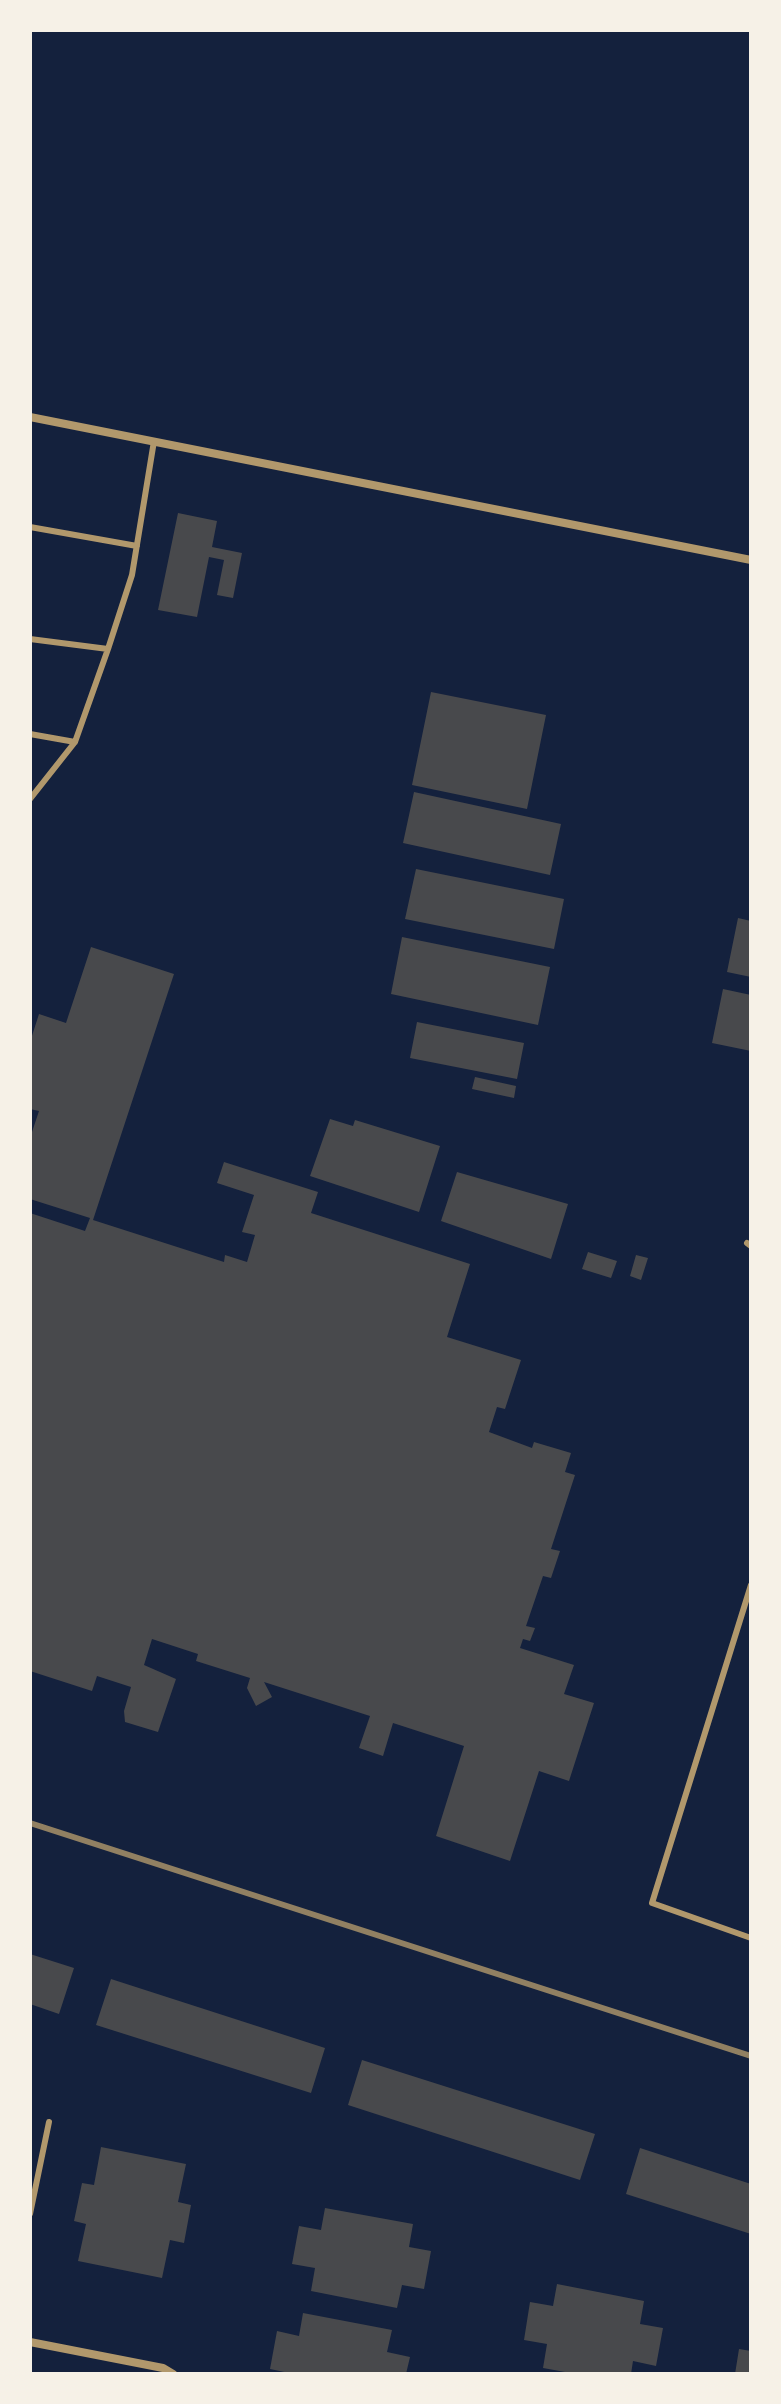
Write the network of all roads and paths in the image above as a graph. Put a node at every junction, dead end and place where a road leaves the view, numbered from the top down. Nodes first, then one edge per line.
1 (30, 417) edge
2 (154, 441) junction
3 (30, 527) edge
4 (137, 546) junction
5 (751, 560) edge
6 (30, 639) edge
7 (108, 649) junction
8 (30, 734) edge
9 (75, 742) junction
10 (30, 799) edge
11 (751, 1585) edge
12 (751, 1938) edge
13 (49, 2122) dead end
14 (30, 2214) edge
15 (30, 2342) edge
16 (173, 2374) edge

1 - 2 street
2 - 4 lane
2 - 5 street
3 - 4 lane
4 - 7 lane
6 - 7 lane
7 - 9 lane
8 - 9 lane
9 - 10 lane
11 - 12 lane
13 - 14 lane
15 - 16 street

